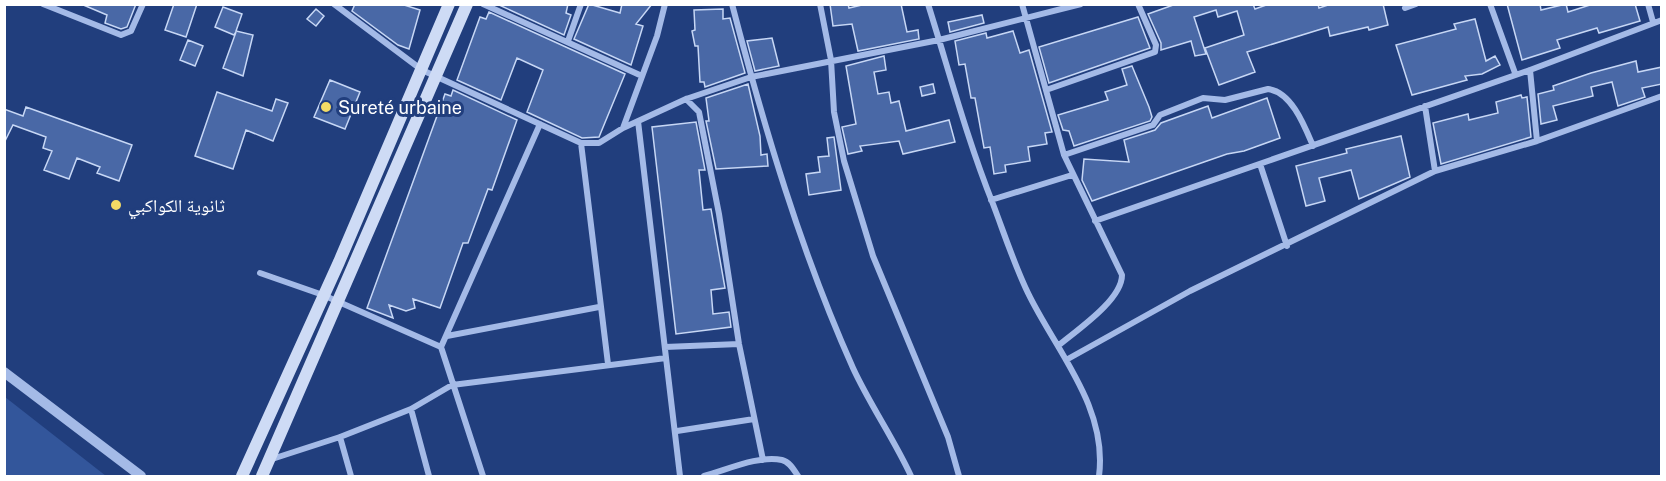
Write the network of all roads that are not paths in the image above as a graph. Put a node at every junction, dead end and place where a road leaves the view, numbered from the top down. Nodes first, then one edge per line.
1 (43, 4) edge
2 (142, 4) edge
3 (334, 4) edge
4 (466, 4) edge
5 (483, 4) edge
6 (581, 4) edge
7 (665, 4) edge
8 (732, 4) edge
9 (820, 4) edge
10 (928, 4) edge
11 (1022, 4) edge
12 (1082, 4) edge
13 (1138, 4) edge
14 (1416, 4) edge
15 (1490, 4) edge
16 (1648, 4) edge
17 (52, 6) edge
18 (444, 6) edge
19 (1405, 8) dead end
20 (1026, 18) junction
21 (1662, 20) edge
22 (1653, 22) junction
23 (939, 40) junction
24 (568, 41) junction
25 (831, 60) junction
26 (422, 70) junction
27 (1530, 70) junction
28 (1515, 74) junction
29 (642, 76) junction
30 (436, 77) junction
31 (751, 77) junction
32 (1046, 90) junction
33 (1662, 96) edge
34 (686, 99) junction
35 (1425, 106) junction
36 (638, 121) junction
37 (540, 124) junction
38 (623, 128) junction
39 (1537, 141) junction
40 (581, 143) junction
41 (1313, 146) junction
42 (1064, 155) junction
43 (1260, 164) junction
44 (1435, 171) junction
45 (1072, 175) junction
46 (991, 200) junction
47 (1095, 221) junction
48 (1287, 246) junction
49 (260, 273) dead end
50 (323, 295) junction
51 (338, 302) junction
52 (599, 307) junction
53 (447, 336) junction
54 (740, 344) junction
55 (1058, 346) junction
56 (441, 347) junction
57 (665, 347) junction
58 (666, 358) junction
59 (1066, 360) junction
60 (608, 364) junction
61 (4, 372) edge
62 (452, 385) junction
63 (411, 410) junction
64 (754, 419) junction
65 (677, 431) junction
66 (340, 437) junction
67 (269, 460) junction
68 (763, 460) junction
69 (141, 477) edge
70 (242, 477) edge
71 (262, 477) edge
72 (351, 477) edge
73 (429, 477) edge
74 (483, 477) edge
75 (680, 477) edge
76 (704, 477) edge
77 (798, 477) edge
78 (911, 477) edge
79 (959, 477) edge
80 (1099, 477) edge

1 - 17 street
2 - 17 street
3 - 26 street
4 - 30 main road
5 - 24 street
6 - 24 street
7 - 29 street
8 - 31 street
9 - 25 street
10 - 23 street
11 - 20 street
12 - 20 street
13 - 32 street
14 - 19 street
15 - 28 street
16 - 22 street
18 - 26 main road
20 - 23 street
20 - 32 street
21 - 22 street
22 - 27 street
23 - 25 street
23 - 46 street
24 - 29 street
25 - 31 street
25 - 79 street
26 - 30 street
26 - 50 main road
27 - 28 street
27 - 39 street
28 - 35 street
29 - 38 street
30 - 37 street
30 - 51 main road
31 - 34 street
31 - 78 street
32 - 42 street
33 - 39 street
34 - 36 street
34 - 54 street
35 - 41 street
35 - 44 street
36 - 38 street
36 - 57 street
37 - 40 street
37 - 53 street
38 - 40 street
39 - 44 street
40 - 52 street
41 - 42 street
41 - 43 street
42 - 45 street
43 - 47 street
43 - 48 street
44 - 48 street
45 - 46 street
45 - 47 street
46 - 55 street
47 - 55 street
48 - 59 street
49 - 50 street
50 - 51 street
50 - 70 main road
51 - 56 street
51 - 67 main road
52 - 53 street
52 - 60 street
53 - 56 street
54 - 57 street
54 - 64 street
55 - 59 street
56 - 62 street
57 - 58 street
58 - 60 street
58 - 65 street
59 - 80 street
60 - 62 street
61 - 69 street
62 - 63 street
62 - 74 street
63 - 66 street
63 - 73 street
64 - 65 street
64 - 68 street
65 - 75 street
66 - 67 street
66 - 72 street
67 - 71 main road
68 - 76 street
68 - 77 street

